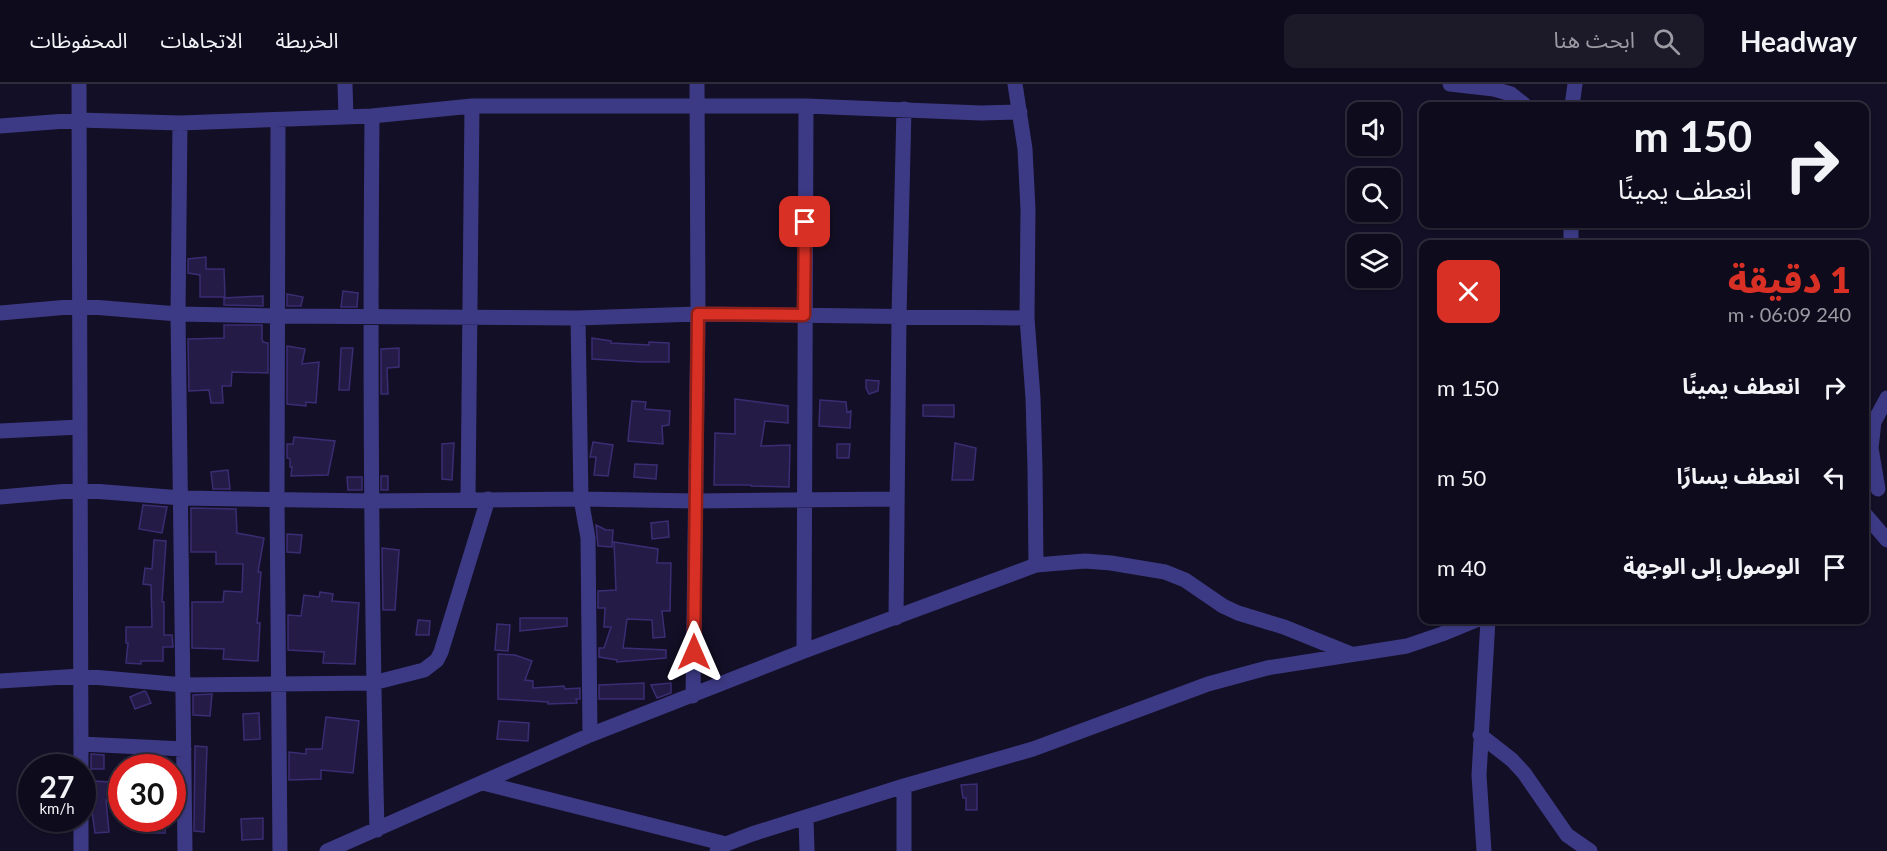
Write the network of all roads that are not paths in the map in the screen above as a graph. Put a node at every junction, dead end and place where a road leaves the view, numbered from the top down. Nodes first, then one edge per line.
1 (79, 84) edge
2 (345, 84) edge
3 (697, 84) edge
4 (1015, 84) edge
5 (1450, 84) edge
6 (1575, 84) edge
7 (1521, 102) edge
8 (1573, 102) edge
9 (697, 105) junction
10 (472, 106) junction
11 (806, 106) junction
12 (904, 109) junction
13 (1020, 112) junction
14 (372, 116) junction
15 (346, 117) junction
16 (79, 120) junction
17 (278, 120) junction
18 (180, 123) junction
19 (0, 126) edge
20 (80, 306) junction
21 (0, 313) edge
22 (178, 314) junction
23 (698, 314) junction
24 (804, 315) junction
25 (277, 316) junction
26 (899, 316) junction
27 (370, 317) junction
28 (470, 318) junction
29 (578, 318) junction
30 (1027, 318) junction
31 (1887, 398) edge
32 (80, 427) junction
33 (0, 431) edge
34 (1876, 489) edge
35 (80, 490) junction
36 (0, 497) edge
37 (182, 498) junction
38 (468, 499) junction
39 (897, 499) junction
40 (278, 500) junction
41 (488, 500) junction
42 (581, 500) junction
43 (804, 500) junction
44 (372, 501) junction
45 (694, 501) junction
46 (1869, 519) edge
47 (1887, 540) edge
48 (1036, 565) junction
49 (896, 618) junction
50 (1466, 624) edge
51 (1488, 624) edge
52 (804, 651) junction
53 (1352, 654) junction
54 (81, 676) junction
55 (0, 681) edge
56 (373, 683) junction
57 (279, 684) junction
58 (184, 685) junction
59 (693, 696) junction
60 (590, 735) junction
61 (1480, 735) junction
62 (81, 744) junction
63 (184, 749) junction
64 (81, 754) edge
65 (483, 783) junction
66 (904, 786) junction
67 (806, 817) junction
68 (377, 830) junction
69 (81, 832) edge
70 (722, 848) edge
71 (81, 851) edge
72 (185, 851) edge
73 (280, 851) edge
74 (327, 851) edge
75 (807, 851) edge
76 (904, 851) edge
77 (1484, 851) edge
78 (1590, 851) edge

1 - 16 street
2 - 15 street
3 - 9 street
4 - 13 street
5 - 7 street
6 - 8 street
9 - 10 street
9 - 11 street
9 - 23 street
10 - 14 street
10 - 28 street
11 - 12 street
11 - 24 street
12 - 13 street
12 - 26 street
13 - 30 street
14 - 15 street
14 - 27 street
15 - 17 street
16 - 18 street
16 - 19 street
16 - 20 street
17 - 18 street
17 - 25 street
18 - 22 street
20 - 21 street
20 - 22 street
20 - 32 street
22 - 25 street
22 - 37 street
23 - 24 street
23 - 29 street
23 - 45 street
24 - 26 street
24 - 43 street
25 - 27 street
25 - 40 street
26 - 30 street
26 - 39 street
27 - 28 street
27 - 44 street
28 - 29 street
28 - 38 street
29 - 42 street
30 - 48 street
31 - 34 street
32 - 33 street
32 - 35 street
35 - 36 street
35 - 37 street
35 - 54 street
37 - 40 street
37 - 58 street
38 - 41 street
38 - 44 street
39 - 43 street
39 - 49 street
40 - 44 street
40 - 57 street
41 - 42 street
41 - 56 street
42 - 45 street
42 - 60 street
43 - 45 street
43 - 52 street
44 - 56 street
45 - 59 street
46 - 47 street
48 - 49 street
48 - 53 street
49 - 52 street
50 - 53 street
51 - 61 street
52 - 59 street
53 - 66 street
54 - 55 street
54 - 58 street
54 - 62 street
56 - 57 street
56 - 68 street
57 - 58 street
57 - 73 street
58 - 63 street
59 - 60 street
60 - 65 street
61 - 77 street
61 - 78 street
62 - 63 street
62 - 64 street
63 - 72 street
65 - 68 street
65 - 70 street
66 - 67 street
66 - 76 street
67 - 70 street
67 - 75 street
68 - 74 street
69 - 71 street

